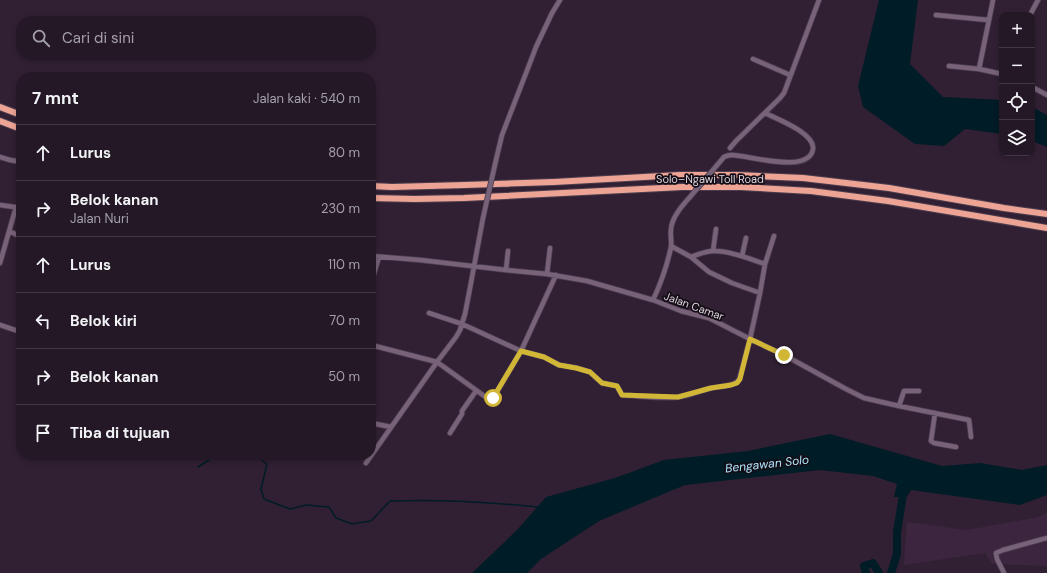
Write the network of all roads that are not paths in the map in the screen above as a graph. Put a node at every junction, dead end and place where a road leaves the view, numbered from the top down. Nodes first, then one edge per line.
1 (560, 0) edge
2 (812, 0) edge
3 (993, 0) edge
4 (1038, 0) edge
5 (818, 1) edge
6 (1032, 12) edge
7 (936, 15) dead end
8 (988, 20) junction
9 (754, 58) dead end
10 (949, 66) dead end
11 (979, 70) junction
12 (999, 73) edge
13 (790, 75) junction
14 (1035, 89) edge
15 (1047, 95) edge
16 (0, 107) edge
17 (16, 113) edge
18 (765, 114) junction
19 (0, 121) edge
20 (16, 127) edge
21 (730, 148) dead end
22 (0, 157) edge
23 (16, 161) edge
24 (376, 186) edge
25 (376, 198) edge
26 (0, 205) edge
27 (16, 208) edge
28 (16, 214) edge
29 (1047, 214) edge
30 (1047, 228) edge
31 (716, 229) dead end
32 (10, 231) junction
33 (16, 234) edge
34 (774, 236) dead end
35 (746, 238) dead end
36 (671, 246) junction
37 (550, 248) dead end
38 (508, 251) dead end
39 (713, 251) junction
40 (742, 256) junction
41 (376, 257) edge
42 (379, 257) junction
43 (691, 257) junction
44 (0, 263) edge
45 (765, 264) junction
46 (474, 266) junction
47 (376, 267) edge
48 (506, 270) junction
49 (547, 274) junction
50 (556, 275) junction
51 (760, 293) junction
52 (653, 300) junction
53 (429, 313) dead end
54 (462, 324) junction
55 (0, 325) edge
56 (16, 330) edge
57 (750, 339) junction
58 (376, 346) edge
59 (521, 351) junction
60 (437, 362) junction
61 (476, 390) junction
62 (919, 391) dead end
63 (899, 406) junction
64 (935, 413) junction
65 (376, 424) edge
66 (390, 427) junction
67 (450, 433) dead end
68 (971, 437) dead end
69 (956, 447) dead end
70 (376, 448) edge
71 (368, 460) edge
72 (366, 463) dead end
73 (1047, 538) edge
74 (1004, 573) edge

1 - 46 street, bridge
2 - 5 street
3 - 8 street
4 - 6 street
5 - 13 street
7 - 8 street
8 - 11 street
9 - 13 street
10 - 11 street
11 - 12 street
13 - 18 street
14 - 15 street
16 - 17 highway
18 - 21 street
18 - 36 street, bridge
19 - 20 highway
22 - 23 street
24 - 29 highway, Solo–Ngawi Toll Road
25 - 30 highway, Solo–Ngawi Toll Road
26 - 27 street
28 - 32 street
31 - 39 street
32 - 33 street
32 - 44 street
34 - 45 street
35 - 40 street
36 - 43 street
36 - 52 street
37 - 49 street
38 - 48 street
39 - 40 street
39 - 43 street
40 - 45 street
41 - 42 street, Jalan Camar
42 - 46 street, Jalan Camar
42 - 47 street
43 - 51 street
45 - 51 street
46 - 48 street, Jalan Camar
46 - 54 street
48 - 49 street, Jalan Camar
49 - 50 street, Jalan Camar
50 - 52 street, Jalan Camar
50 - 59 street
51 - 57 street
52 - 57 street, Jalan Camar
53 - 54 street
54 - 59 street
54 - 60 street
55 - 56 street
57 - 59 street
57 - 63 street, Jalan Camar
58 - 60 street
59 - 61 street
60 - 61 street
60 - 66 street
61 - 67 street
62 - 63 street
63 - 64 street, Jalan Camar
64 - 68 street, Jalan Camar
64 - 69 street
65 - 66 street
66 - 70 street
71 - 72 street
73 - 74 street

